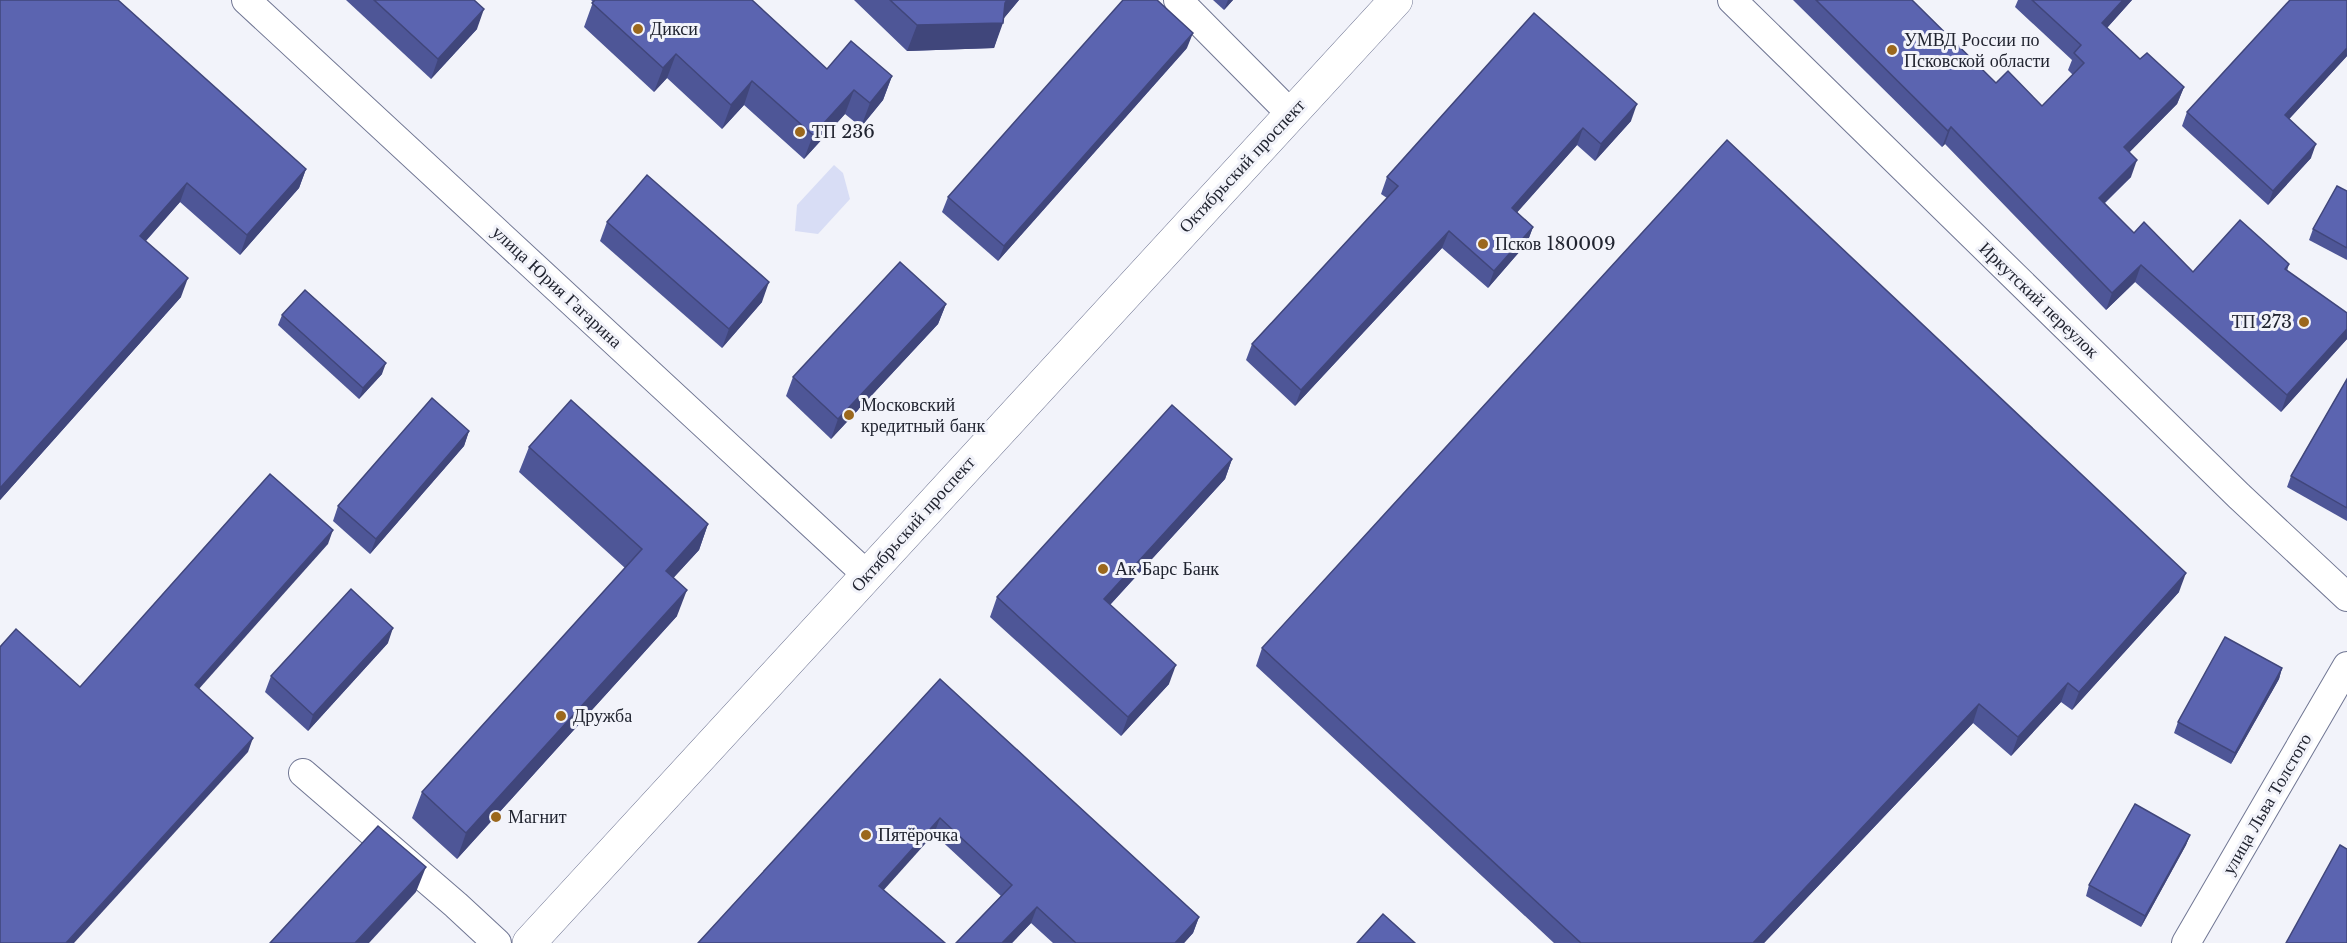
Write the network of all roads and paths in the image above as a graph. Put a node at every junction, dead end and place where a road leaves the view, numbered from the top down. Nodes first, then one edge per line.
1 (246, 0) edge
2 (1178, 0) edge
3 (1396, 0) edge
4 (1732, 0) edge
5 (1291, 114) junction
6 (867, 575) junction
7 (2347, 597) edge
8 (2347, 666) edge
9 (303, 773) dead end
10 (497, 943) edge
11 (529, 943) edge
12 (2186, 943) edge

1 - 6 street, улица Юрия Гагарина
2 - 5 street
3 - 5 main road, Октябрьский проспект
4 - 7 street, Иркутский переулок
5 - 6 main road, Октябрьский проспект
6 - 11 main road, Октябрьский проспект
8 - 12 street, улица Льва Толстого
9 - 10 street

